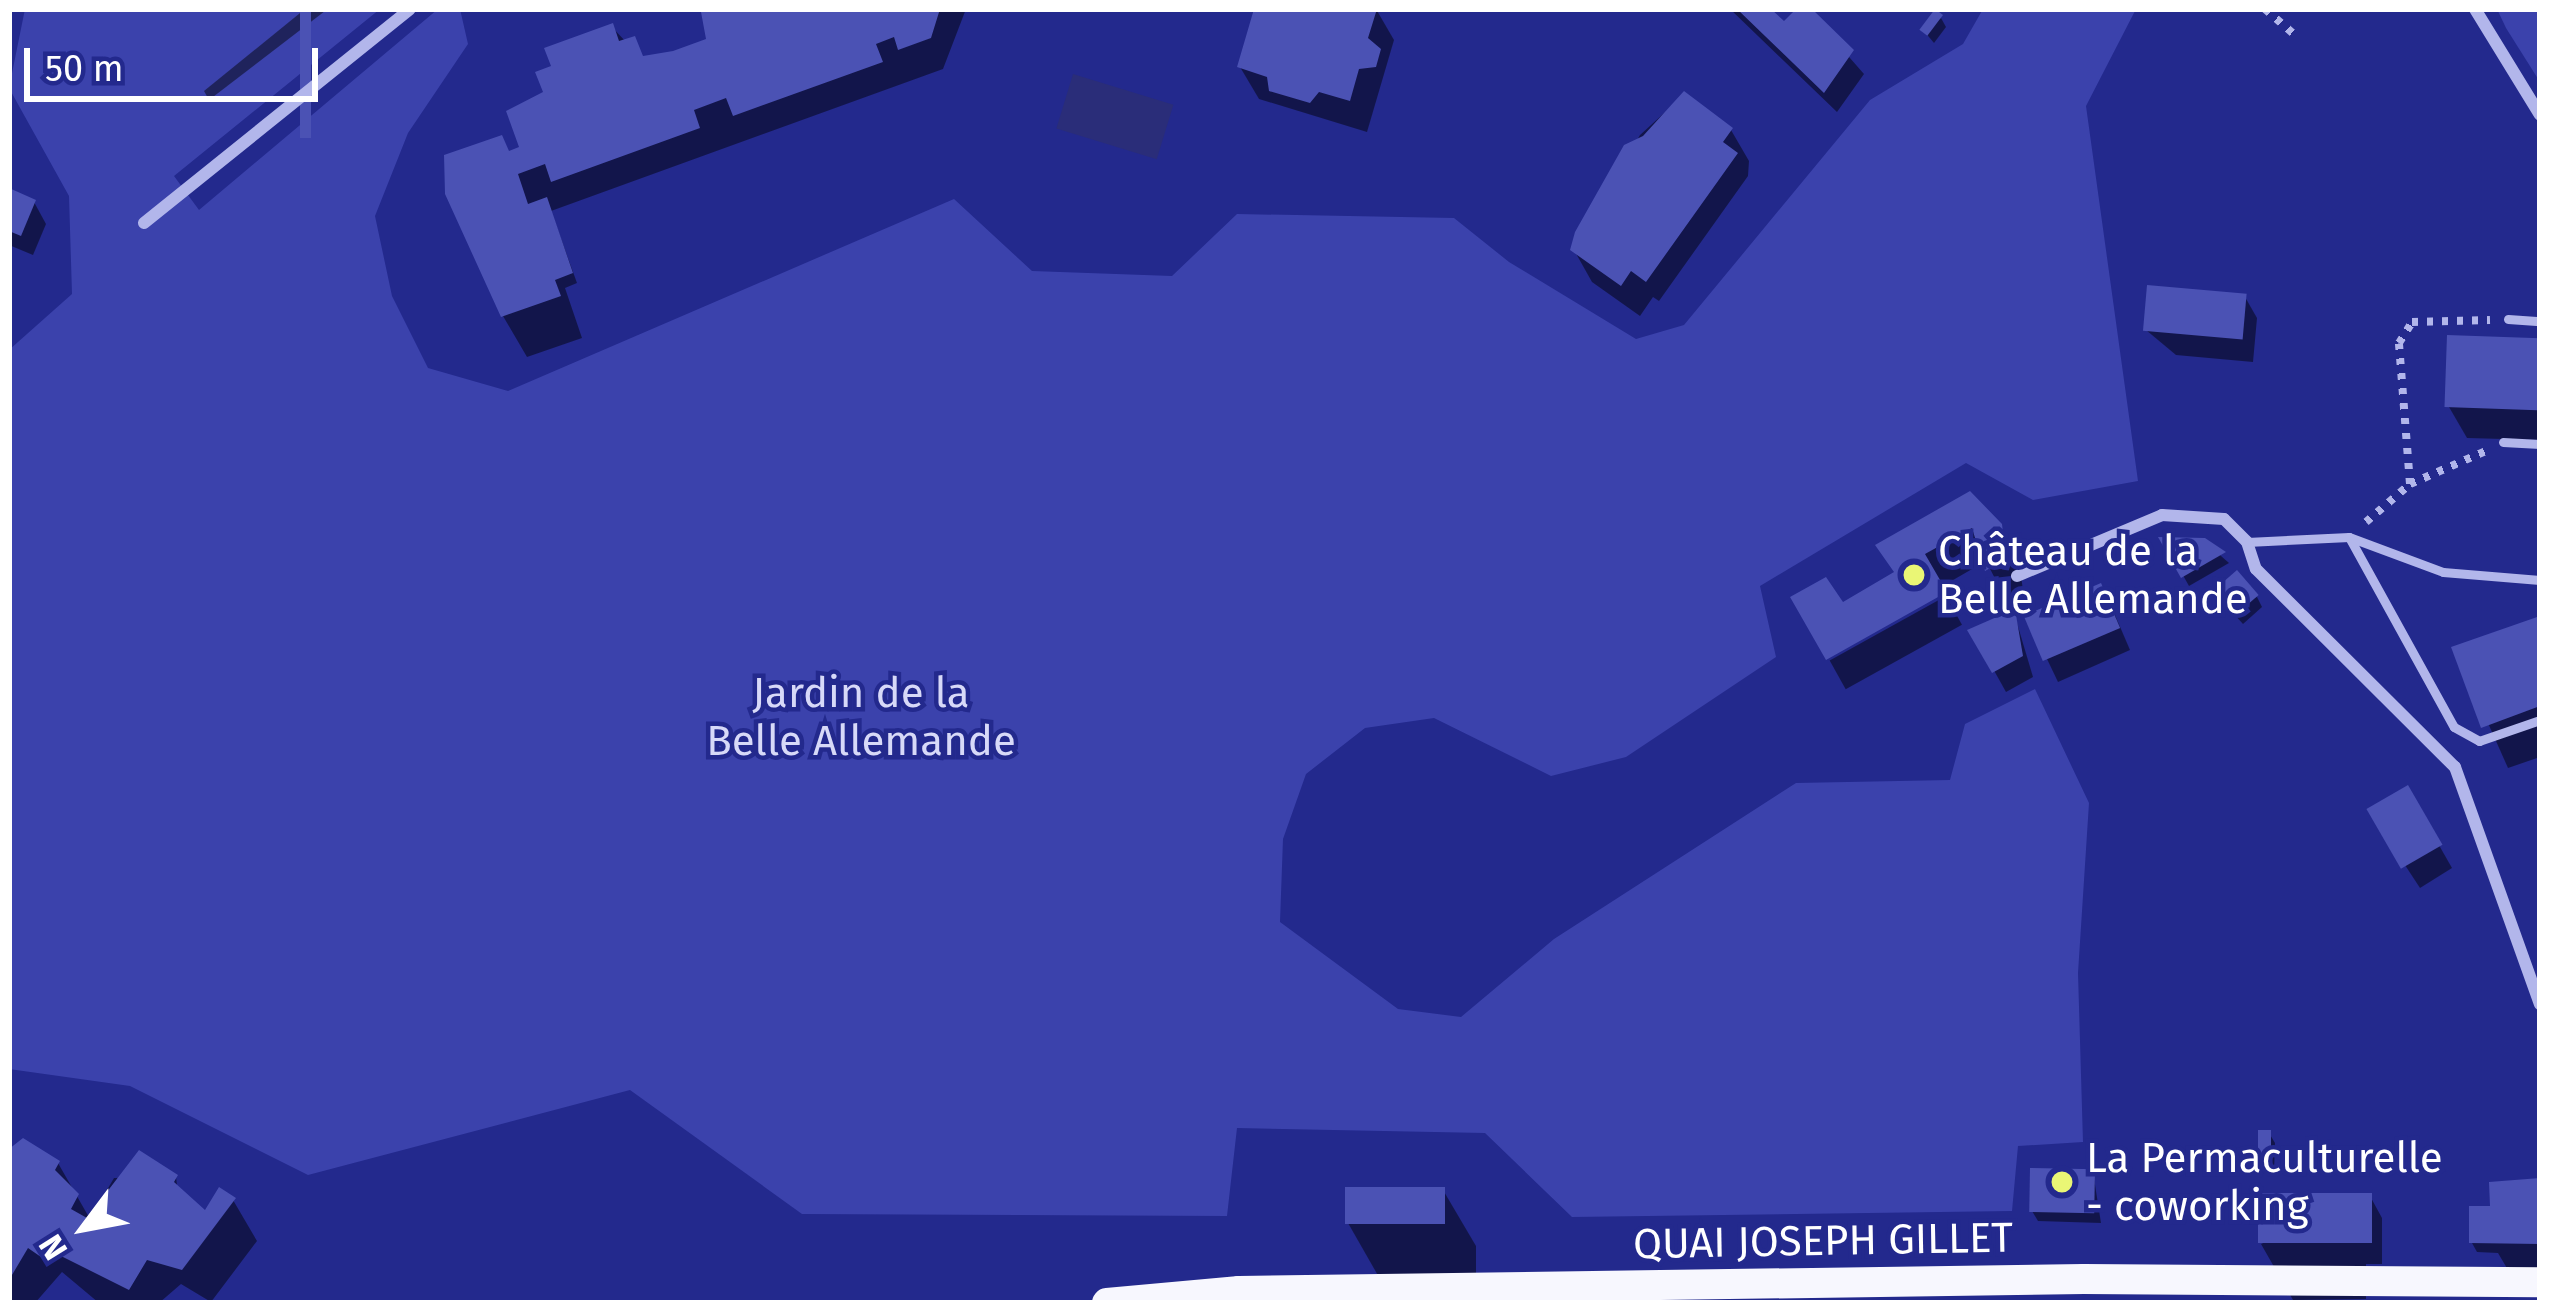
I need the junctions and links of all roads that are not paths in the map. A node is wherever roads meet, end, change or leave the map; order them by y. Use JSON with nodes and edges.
{"nodes":[{"id":1,"x":410,"y":9,"type":"edge"},
{"id":2,"x":2474,"y":9,"type":"edge"},
{"id":3,"x":2540,"y":116,"type":"edge"},
{"id":4,"x":144,"y":223,"type":"dead end"},
{"id":5,"x":2508,"y":319,"type":"road end"},
{"id":6,"x":2540,"y":321,"type":"edge"},
{"id":7,"x":2504,"y":442,"type":"road end"},
{"id":8,"x":2540,"y":444,"type":"edge"},
{"id":9,"x":2348,"y":537,"type":"junction"},
{"id":10,"x":2248,"y":542,"type":"junction"},
{"id":11,"x":2018,"y":576,"type":"dead end"},
{"id":12,"x":2540,"y":580,"type":"edge"},
{"id":13,"x":2540,"y":720,"type":"edge"},
{"id":14,"x":2540,"y":1004,"type":"edge"},
{"id":15,"x":2540,"y":1282,"type":"edge"},
{"id":16,"x":1107,"y":1303,"type":"edge"}],
"edges":[{"from":1,"to":4,"type":"street"},
{"from":2,"to":3,"type":"street"},
{"from":5,"to":6,"type":"lane"},
{"from":7,"to":8,"type":"lane"},
{"from":9,"to":10,"type":"lane"},
{"from":9,"to":12,"type":"lane"},
{"from":9,"to":13,"type":"lane"},
{"from":10,"to":11,"type":"street"},
{"from":10,"to":14,"type":"street"},
{"from":15,"to":16,"type":"main road","name":"QUAI JOSEPH GILLET"}]}
